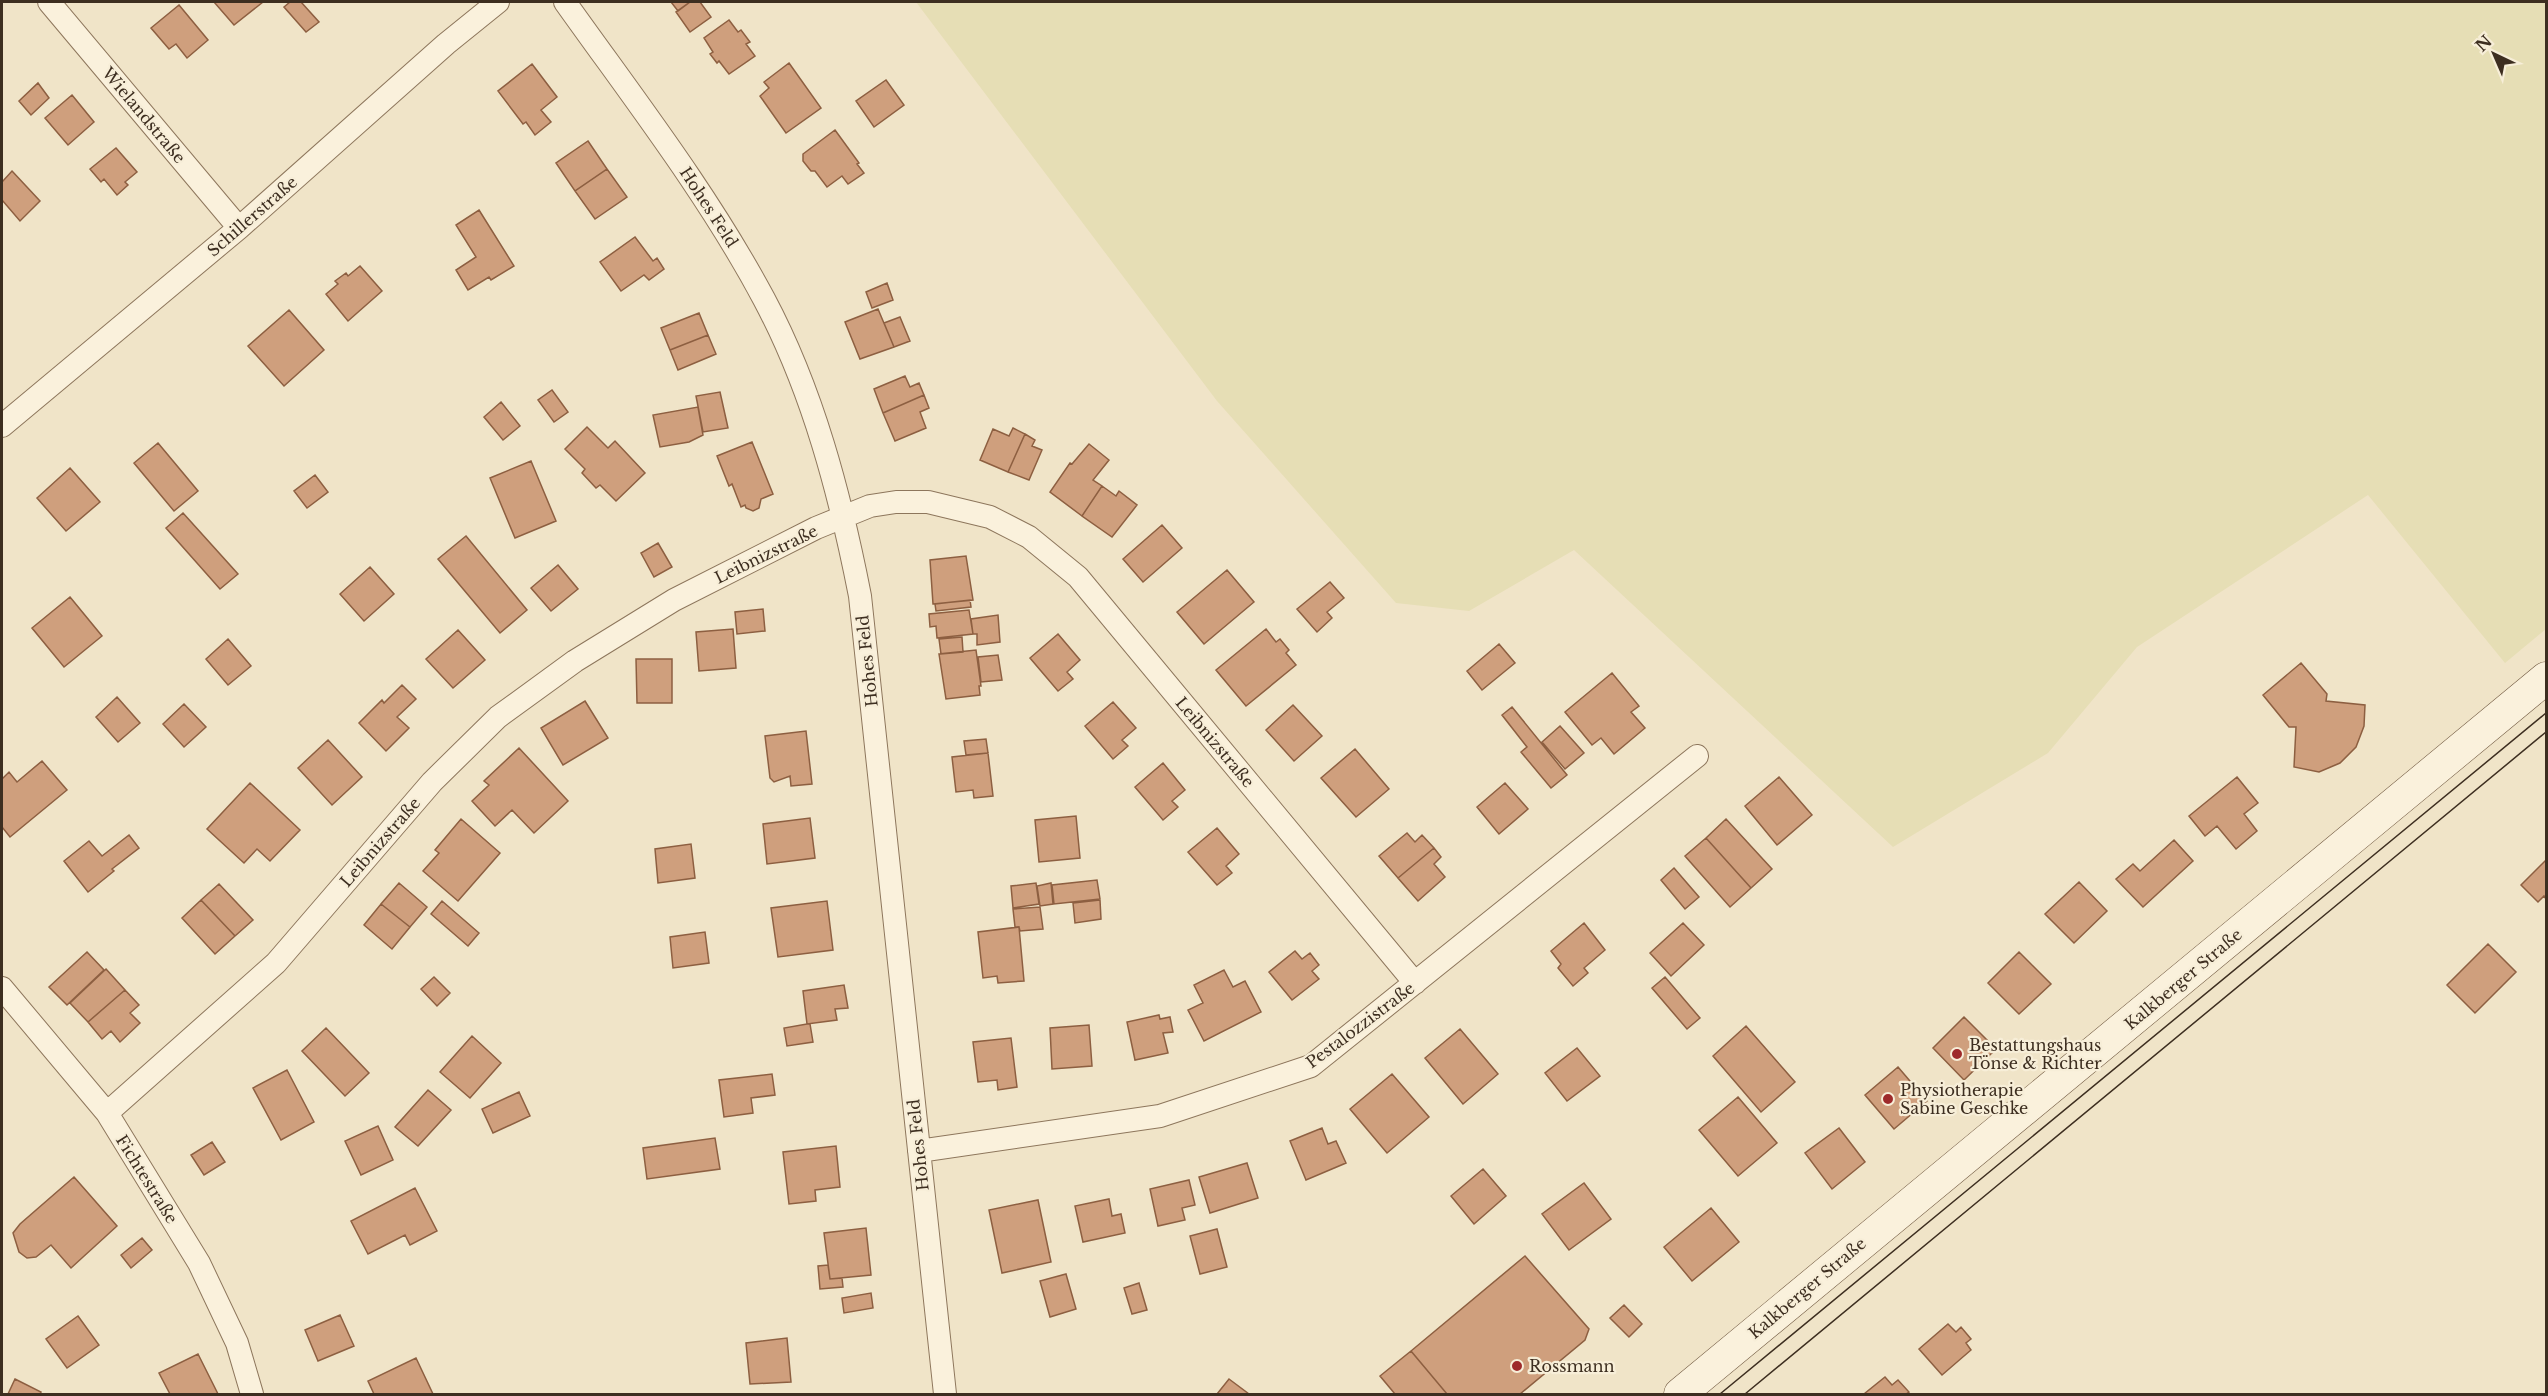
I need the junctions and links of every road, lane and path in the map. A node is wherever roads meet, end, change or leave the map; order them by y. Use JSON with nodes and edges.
{"nodes":[{"id":1,"x":48,"y":2,"type":"edge"},
{"id":2,"x":498,"y":2,"type":"edge"},
{"id":3,"x":565,"y":2,"type":"edge"},
{"id":4,"x":239,"y":228,"type":"junction"},
{"id":5,"x":2,"y":426,"type":"edge"},
{"id":6,"x":844,"y":516,"type":"junction"},
{"id":7,"x":2547,"y":678,"type":"edge"},
{"id":8,"x":1697,"y":756,"type":"dead end"},
{"id":9,"x":1415,"y":983,"type":"junction"},
{"id":10,"x":2,"y":988,"type":"edge"},
{"id":11,"x":106,"y":1113,"type":"junction"},
{"id":12,"x":919,"y":1151,"type":"junction"},
{"id":13,"x":252,"y":1395,"type":"edge"},
{"id":14,"x":945,"y":1395,"type":"edge"},
{"id":15,"x":1680,"y":1395,"type":"edge"}],
"edges":[{"from":1,"to":4,"type":"street","name":"Wielandstraße"},
{"from":2,"to":4,"type":"street","name":"Schillerstraße"},
{"from":3,"to":6,"type":"street","name":"Hohes Feld"},
{"from":4,"to":5,"type":"street","name":"Schillerstraße"},
{"from":6,"to":9,"type":"street","name":"Leibnizstraße"},
{"from":6,"to":11,"type":"street","name":"Leibnizstraße"},
{"from":6,"to":12,"type":"street","name":"Hohes Feld"},
{"from":7,"to":15,"type":"main road","name":"Kalkberger Straße"},
{"from":8,"to":9,"type":"street","name":"Pestalozzistraße"},
{"from":9,"to":12,"type":"street","name":"Pestalozzistraße"},
{"from":10,"to":11,"type":"street","name":"Fichtestraße"},
{"from":11,"to":13,"type":"street","name":"Fichtestraße"},
{"from":12,"to":14,"type":"street","name":"Hohes Feld"}]}
